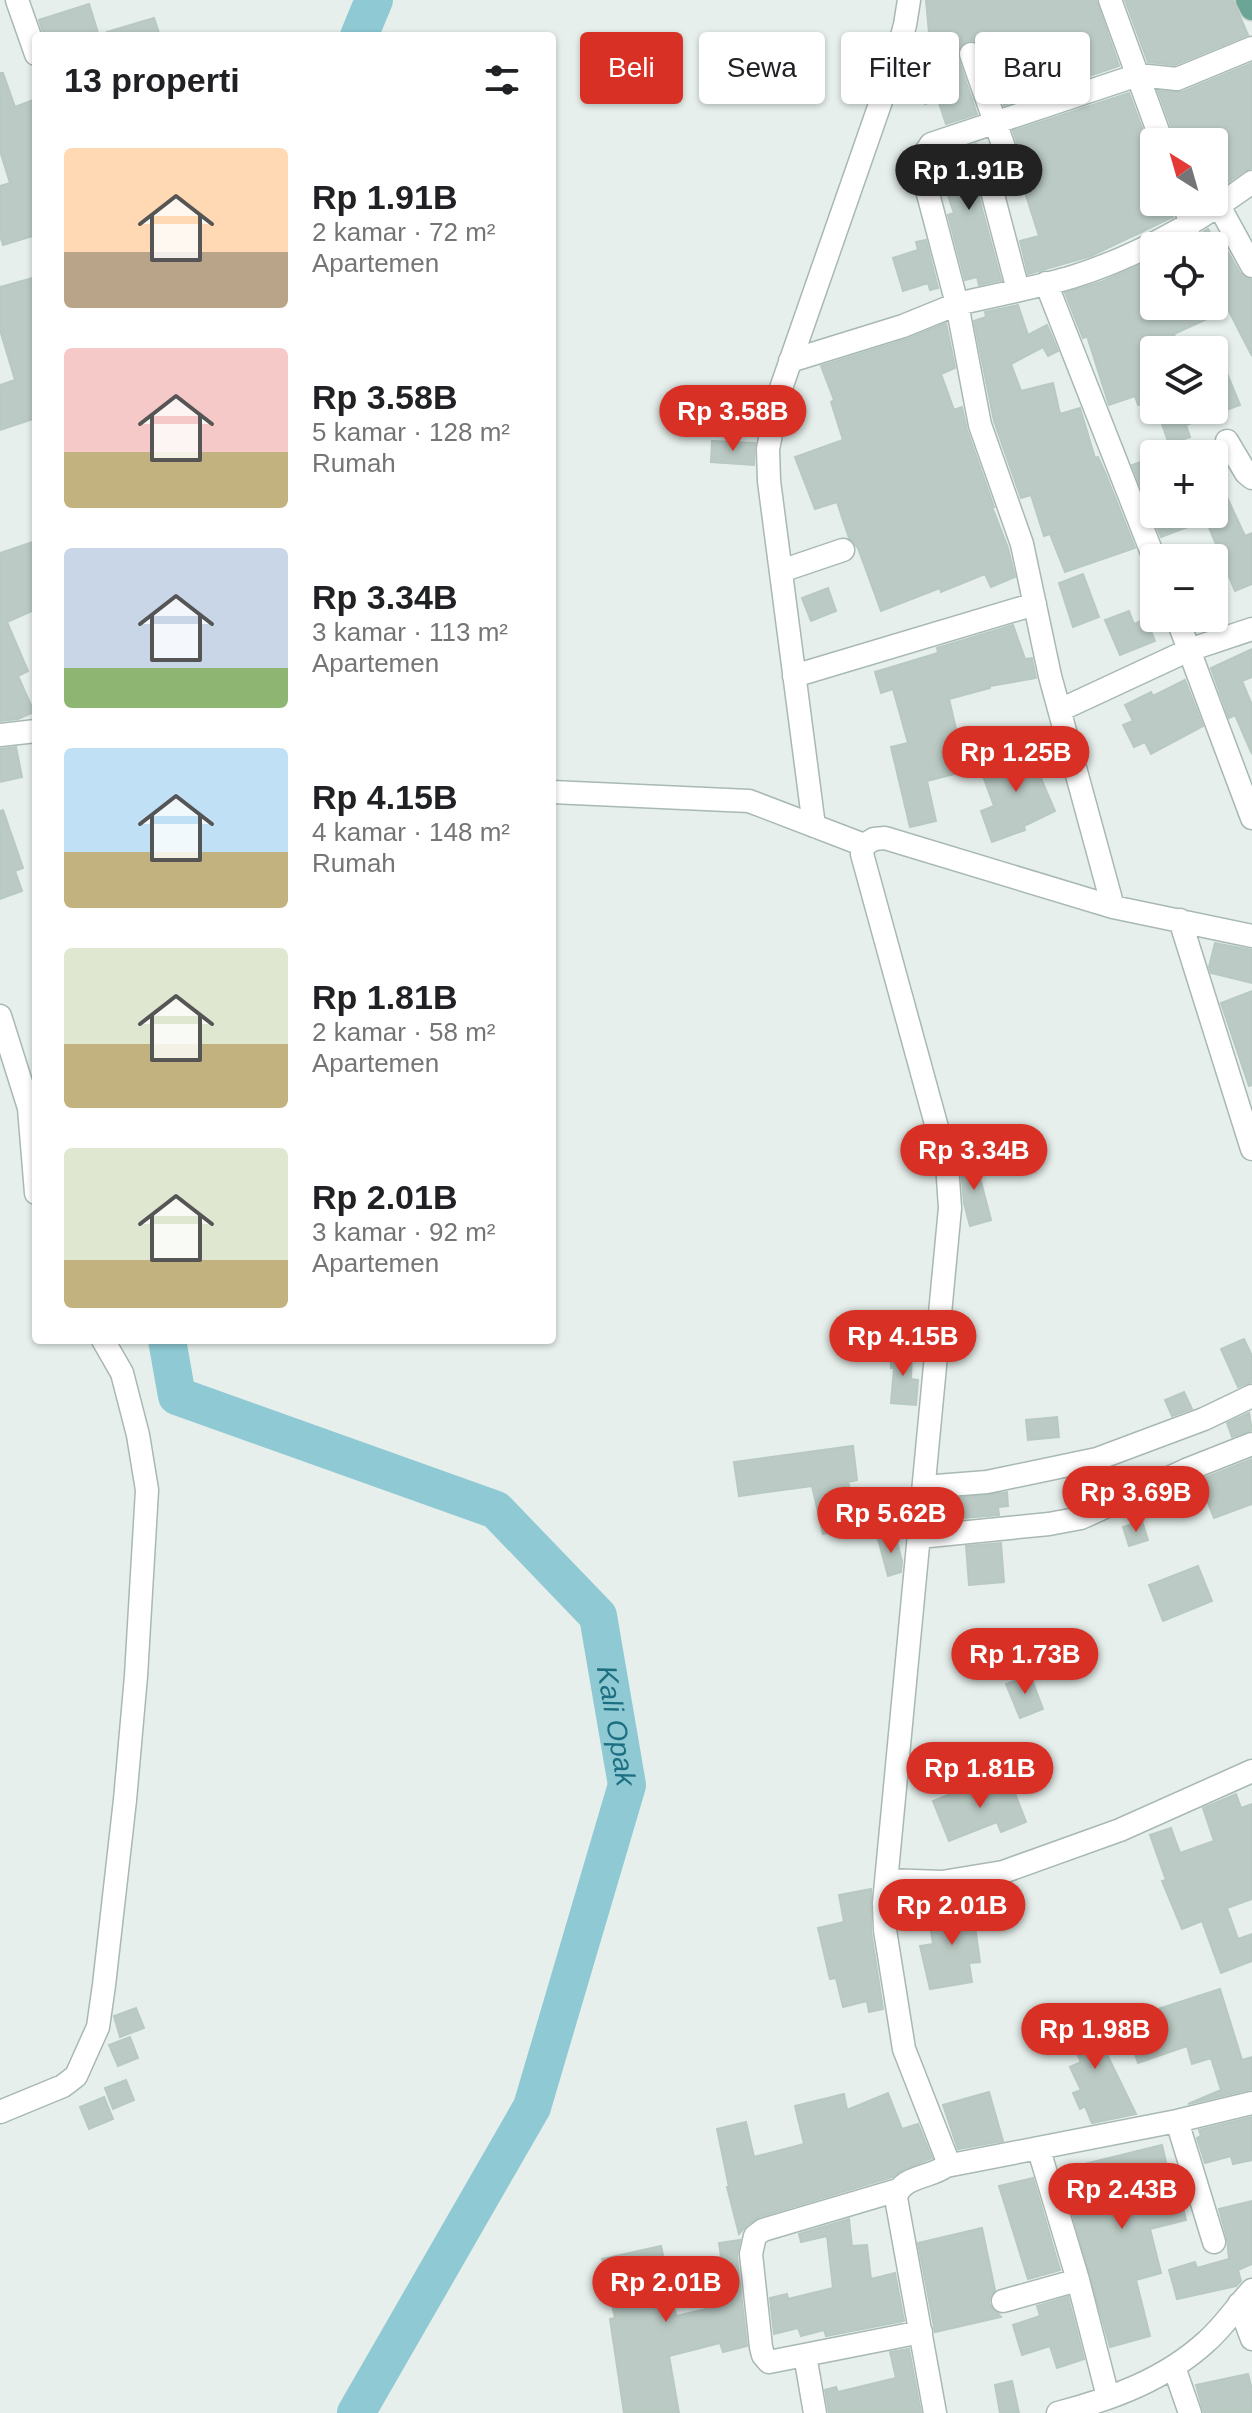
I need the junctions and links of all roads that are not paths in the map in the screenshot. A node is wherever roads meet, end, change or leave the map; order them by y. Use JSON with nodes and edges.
{"nodes":[{"id":1,"x":17,"y":0,"type":"edge"},
{"id":2,"x":909,"y":0,"type":"edge"},
{"id":3,"x":1110,"y":0,"type":"edge"},
{"id":4,"x":1248,"y":0,"type":"edge"},
{"id":5,"x":1252,"y":8,"type":"edge"},
{"id":6,"x":32,"y":43,"type":"edge"},
{"id":7,"x":1252,"y":48,"type":"edge"},
{"id":8,"x":971,"y":54,"type":"dead end"},
{"id":9,"x":1138,"y":75,"type":"junction"},
{"id":10,"x":996,"y":123,"type":"junction"},
{"id":11,"x":1157,"y":128,"type":"edge"},
{"id":12,"x":1252,"y":182,"type":"edge"},
{"id":13,"x":1228,"y":199,"type":"edge"},
{"id":14,"x":1188,"y":216,"type":"edge"},
{"id":15,"x":1203,"y":216,"type":"edge"},
{"id":16,"x":1224,"y":216,"type":"edge"},
{"id":17,"x":1191,"y":224,"type":"junction"},
{"id":18,"x":1252,"y":266,"type":"edge"},
{"id":19,"x":1046,"y":283,"type":"junction"},
{"id":20,"x":1018,"y":290,"type":"junction"},
{"id":21,"x":957,"y":304,"type":"junction"},
{"id":22,"x":790,"y":361,"type":"junction"},
{"id":23,"x":1228,"y":443,"type":"edge"},
{"id":24,"x":1252,"y":478,"type":"edge"},
{"id":25,"x":1149,"y":544,"type":"edge"},
{"id":26,"x":843,"y":550,"type":"dead end"},
{"id":27,"x":781,"y":571,"type":"junction"},
{"id":28,"x":1035,"y":604,"type":"junction"},
{"id":29,"x":1252,"y":629,"type":"edge"},
{"id":30,"x":1182,"y":632,"type":"edge"},
{"id":31,"x":1189,"y":650,"type":"junction"},
{"id":32,"x":794,"y":676,"type":"junction"},
{"id":33,"x":1060,"y":710,"type":"junction"},
{"id":34,"x":32,"y":731,"type":"edge"},
{"id":35,"x":0,"y":735,"type":"edge"},
{"id":36,"x":556,"y":792,"type":"edge"},
{"id":37,"x":1252,"y":818,"type":"edge"},
{"id":38,"x":814,"y":826,"type":"junction"},
{"id":39,"x":864,"y":845,"type":"junction"},
{"id":40,"x":1113,"y":907,"type":"junction"},
{"id":41,"x":1180,"y":920,"type":"junction"},
{"id":42,"x":1252,"y":936,"type":"edge"},
{"id":43,"x":0,"y":1016,"type":"edge"},
{"id":44,"x":32,"y":1144,"type":"edge"},
{"id":45,"x":1252,"y":1149,"type":"edge"},
{"id":46,"x":105,"y":1344,"type":"edge"},
{"id":47,"x":1252,"y":1396,"type":"edge"},
{"id":48,"x":1252,"y":1444,"type":"edge"},
{"id":49,"x":924,"y":1487,"type":"junction"},
{"id":50,"x":919,"y":1537,"type":"junction"},
{"id":51,"x":1252,"y":1771,"type":"edge"},
{"id":52,"x":887,"y":1880,"type":"junction"},
{"id":53,"x":1252,"y":2103,"type":"edge"},
{"id":54,"x":0,"y":2112,"type":"edge"},
{"id":55,"x":1177,"y":2121,"type":"junction"},
{"id":56,"x":1039,"y":2150,"type":"junction"},
{"id":57,"x":946,"y":2166,"type":"junction"},
{"id":58,"x":898,"y":2190,"type":"junction"},
{"id":59,"x":1214,"y":2242,"type":"dead end"},
{"id":60,"x":1078,"y":2280,"type":"junction"},
{"id":61,"x":1245,"y":2297,"type":"edge"},
{"id":62,"x":1003,"y":2301,"type":"dead end"},
{"id":63,"x":921,"y":2332,"type":"junction"},
{"id":64,"x":1252,"y":2339,"type":"edge"},
{"id":65,"x":805,"y":2355,"type":"junction"},
{"id":66,"x":1174,"y":2367,"type":"junction"},
{"id":67,"x":1108,"y":2397,"type":"junction"},
{"id":68,"x":1073,"y":2411,"type":"edge"},
{"id":69,"x":815,"y":2413,"type":"edge"},
{"id":70,"x":935,"y":2413,"type":"edge"},
{"id":71,"x":1190,"y":2413,"type":"edge"}],
"edges":[{"from":1,"to":6,"type":"street"},
{"from":2,"to":22,"type":"street"},
{"from":3,"to":9,"type":"street"},
{"from":4,"to":5,"type":"main road"},
{"from":7,"to":9,"type":"street"},
{"from":8,"to":10,"type":"street"},
{"from":9,"to":10,"type":"street"},
{"from":9,"to":11,"type":"street"},
{"from":10,"to":20,"type":"street"},
{"from":10,"to":21,"type":"street"},
{"from":12,"to":13,"type":"street"},
{"from":14,"to":17,"type":"street"},
{"from":15,"to":17,"type":"street"},
{"from":16,"to":18,"type":"street"},
{"from":17,"to":19,"type":"street"},
{"from":19,"to":20,"type":"street"},
{"from":19,"to":25,"type":"street"},
{"from":20,"to":21,"type":"street"},
{"from":21,"to":22,"type":"street"},
{"from":21,"to":28,"type":"street"},
{"from":22,"to":27,"type":"street"},
{"from":23,"to":24,"type":"street"},
{"from":26,"to":27,"type":"street"},
{"from":27,"to":32,"type":"street"},
{"from":28,"to":32,"type":"street"},
{"from":28,"to":33,"type":"street"},
{"from":29,"to":31,"type":"street"},
{"from":30,"to":31,"type":"street"},
{"from":31,"to":33,"type":"street"},
{"from":31,"to":37,"type":"street"},
{"from":32,"to":38,"type":"street"},
{"from":33,"to":40,"type":"street"},
{"from":34,"to":35,"type":"street"},
{"from":36,"to":38,"type":"street"},
{"from":38,"to":39,"type":"street"},
{"from":39,"to":40,"type":"street"},
{"from":39,"to":49,"type":"street"},
{"from":40,"to":41,"type":"street"},
{"from":41,"to":42,"type":"street"},
{"from":41,"to":45,"type":"street"},
{"from":43,"to":44,"type":"street"},
{"from":46,"to":54,"type":"street"},
{"from":47,"to":49,"type":"street"},
{"from":48,"to":50,"type":"street"},
{"from":49,"to":50,"type":"street"},
{"from":50,"to":52,"type":"street"},
{"from":51,"to":52,"type":"street"},
{"from":52,"to":57,"type":"street"},
{"from":53,"to":55,"type":"street"},
{"from":55,"to":56,"type":"street"},
{"from":55,"to":59,"type":"street"},
{"from":56,"to":57,"type":"street"},
{"from":56,"to":60,"type":"street"},
{"from":57,"to":58,"type":"street"},
{"from":58,"to":63,"type":"street"},
{"from":58,"to":65,"type":"street"},
{"from":60,"to":62,"type":"street"},
{"from":60,"to":67,"type":"street"},
{"from":61,"to":64,"type":"street"},
{"from":61,"to":66,"type":"street"},
{"from":63,"to":65,"type":"street"},
{"from":63,"to":70,"type":"street"},
{"from":65,"to":69,"type":"street"},
{"from":66,"to":67,"type":"street"},
{"from":66,"to":71,"type":"street"},
{"from":67,"to":68,"type":"street"}]}
